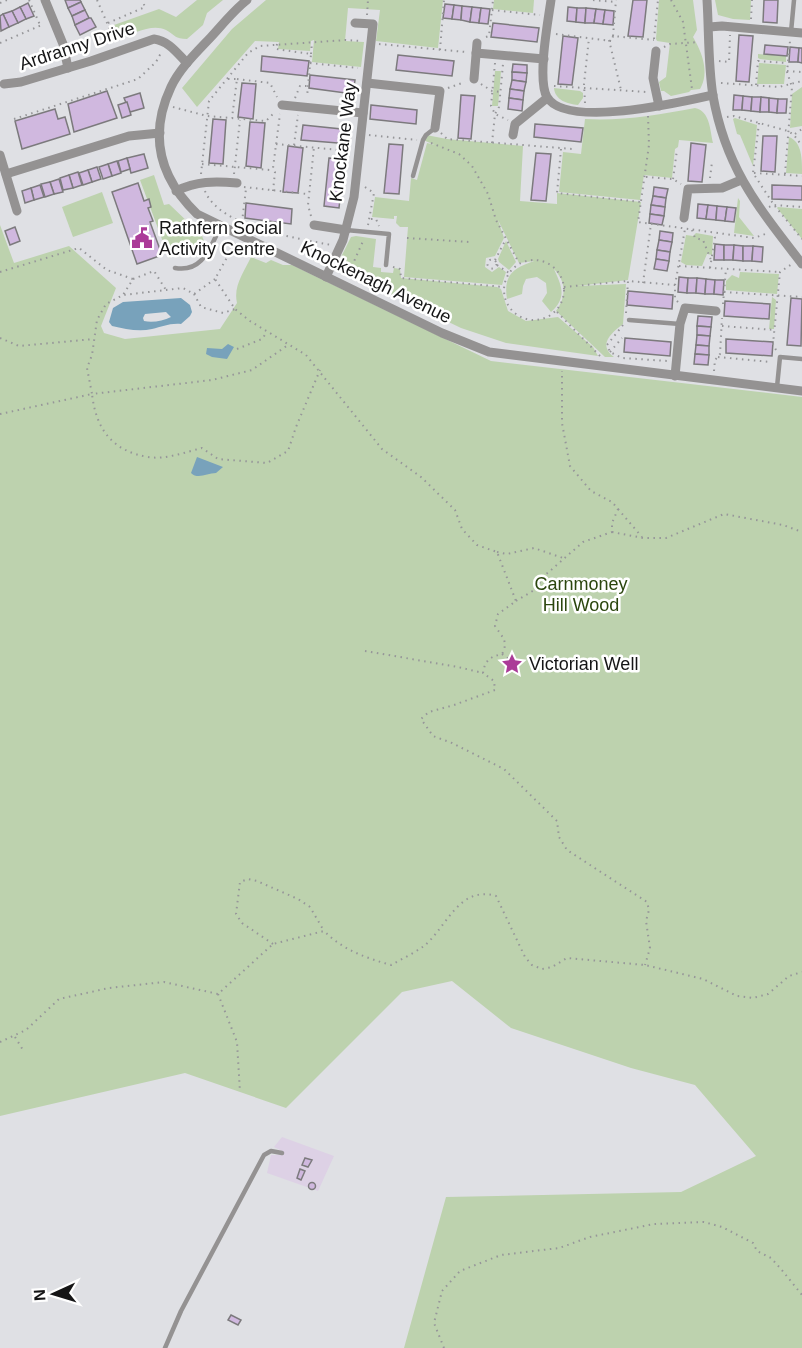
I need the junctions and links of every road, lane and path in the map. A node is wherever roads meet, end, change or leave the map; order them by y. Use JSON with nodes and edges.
{"nodes":[{"id":1,"x":7,"y":0,"type":"edge"},
{"id":2,"x":28,"y":0,"type":"edge"},
{"id":3,"x":45,"y":0,"type":"edge"},
{"id":4,"x":97,"y":0,"type":"edge"},
{"id":5,"x":143,"y":0,"type":"edge"},
{"id":6,"x":247,"y":0,"type":"edge"},
{"id":7,"x":368,"y":0,"type":"edge"},
{"id":8,"x":444,"y":0,"type":"edge"},
{"id":9,"x":493,"y":0,"type":"edge"},
{"id":10,"x":551,"y":0,"type":"edge"},
{"id":11,"x":593,"y":0,"type":"edge"},
{"id":12,"x":658,"y":0,"type":"edge"},
{"id":13,"x":671,"y":0,"type":"edge"},
{"id":14,"x":707,"y":0,"type":"edge"},
{"id":15,"x":753,"y":0,"type":"edge"},
{"id":16,"x":794,"y":0,"type":"edge"},
{"id":17,"x":616,"y":1,"type":"edge"},
{"id":18,"x":0,"y":3,"type":"edge"},
{"id":19,"x":492,"y":10,"type":"junction"},
{"id":20,"x":549,"y":16,"type":"junction"},
{"id":21,"x":54,"y":19,"type":"junction"},
{"id":22,"x":107,"y":23,"type":"junction"},
{"id":23,"x":355,"y":23,"type":"dead end"},
{"id":24,"x":366,"y":23,"type":"junction"},
{"id":25,"x":40,"y":26,"type":"junction"},
{"id":26,"x":709,"y":27,"type":"junction"},
{"id":27,"x":750,"y":28,"type":"junction"},
{"id":28,"x":791,"y":32,"type":"junction"},
{"id":29,"x":547,"y":33,"type":"junction"},
{"id":30,"x":802,"y":33,"type":"edge"},
{"id":31,"x":730,"y":35,"type":"dead end"},
{"id":32,"x":489,"y":36,"type":"dead end"},
{"id":33,"x":613,"y":36,"type":"junction"},
{"id":34,"x":589,"y":38,"type":"junction"},
{"id":35,"x":609,"y":40,"type":"junction"},
{"id":36,"x":312,"y":42,"type":"junction"},
{"id":37,"x":371,"y":42,"type":"junction"},
{"id":38,"x":0,"y":43,"type":"edge"},
{"id":39,"x":166,"y":43,"type":"junction"},
{"id":40,"x":277,"y":44,"type":"junction"},
{"id":41,"x":687,"y":44,"type":"junction"},
{"id":42,"x":477,"y":48,"type":"junction"},
{"id":43,"x":440,"y":50,"type":"junction"},
{"id":44,"x":656,"y":51,"type":"joint"},
{"id":45,"x":120,"y":52,"type":"junction"},
{"id":46,"x":311,"y":54,"type":"junction"},
{"id":47,"x":500,"y":55,"type":"junction"},
{"id":48,"x":544,"y":59,"type":"junction"},
{"id":49,"x":710,"y":61,"type":"junction"},
{"id":50,"x":187,"y":63,"type":"junction"},
{"id":51,"x":310,"y":63,"type":"junction"},
{"id":52,"x":787,"y":63,"type":"junction"},
{"id":53,"x":68,"y":68,"type":"junction"},
{"id":54,"x":353,"y":68,"type":"dead end"},
{"id":55,"x":787,"y":71,"type":"junction"},
{"id":56,"x":802,"y":72,"type":"edge"},
{"id":57,"x":228,"y":79,"type":"junction"},
{"id":58,"x":474,"y":79,"type":"dead end"},
{"id":59,"x":237,"y":80,"type":"junction"},
{"id":60,"x":802,"y":81,"type":"edge"},
{"id":61,"x":543,"y":82,"type":"junction"},
{"id":62,"x":367,"y":83,"type":"junction"},
{"id":63,"x":4,"y":84,"type":"dead end"},
{"id":64,"x":712,"y":84,"type":"junction"},
{"id":65,"x":756,"y":85,"type":"junction"},
{"id":66,"x":791,"y":85,"type":"junction"},
{"id":67,"x":300,"y":86,"type":"dead end"},
{"id":68,"x":584,"y":90,"type":"junction"},
{"id":69,"x":621,"y":90,"type":"junction"},
{"id":70,"x":492,"y":91,"type":"junction"},
{"id":71,"x":500,"y":92,"type":"junction"},
{"id":72,"x":656,"y":93,"type":"junction"},
{"id":73,"x":713,"y":95,"type":"junction"},
{"id":74,"x":548,"y":98,"type":"junction"},
{"id":75,"x":694,"y":99,"type":"junction"},
{"id":76,"x":282,"y":105,"type":"junction"},
{"id":77,"x":659,"y":106,"type":"junction"},
{"id":78,"x":299,"y":107,"type":"junction"},
{"id":79,"x":182,"y":109,"type":"dead end"},
{"id":80,"x":584,"y":112,"type":"junction"},
{"id":81,"x":363,"y":113,"type":"junction"},
{"id":82,"x":495,"y":114,"type":"junction"},
{"id":83,"x":207,"y":116,"type":"junction"},
{"id":84,"x":232,"y":118,"type":"junction"},
{"id":85,"x":718,"y":118,"type":"junction"},
{"id":86,"x":14,"y":119,"type":"dead end"},
{"id":87,"x":240,"y":119,"type":"junction"},
{"id":88,"x":759,"y":123,"type":"junction"},
{"id":89,"x":515,"y":124,"type":"junction"},
{"id":90,"x":435,"y":128,"type":"junction"},
{"id":91,"x":802,"y":129,"type":"edge"},
{"id":92,"x":788,"y":131,"type":"junction"},
{"id":93,"x":159,"y":133,"type":"junction"},
{"id":94,"x":361,"y":135,"type":"junction"},
{"id":95,"x":513,"y":135,"type":"dead end"},
{"id":96,"x":794,"y":135,"type":"junction"},
{"id":97,"x":423,"y":140,"type":"junction"},
{"id":98,"x":492,"y":143,"type":"junction"},
{"id":99,"x":276,"y":144,"type":"junction"},
{"id":100,"x":294,"y":145,"type":"junction"},
{"id":101,"x":802,"y":146,"type":"edge"},
{"id":102,"x":314,"y":147,"type":"junction"},
{"id":103,"x":561,"y":148,"type":"junction"},
{"id":104,"x":573,"y":149,"type":"dead end"},
{"id":105,"x":677,"y":150,"type":"dead end"},
{"id":106,"x":359,"y":152,"type":"junction"},
{"id":107,"x":0,"y":155,"type":"edge"},
{"id":108,"x":712,"y":162,"type":"dead end"},
{"id":109,"x":202,"y":164,"type":"junction"},
{"id":110,"x":235,"y":166,"type":"junction"},
{"id":111,"x":273,"y":168,"type":"junction"},
{"id":112,"x":753,"y":173,"type":"junction"},
{"id":113,"x":6,"y":174,"type":"junction"},
{"id":114,"x":785,"y":174,"type":"junction"},
{"id":115,"x":412,"y":176,"type":"dead end"},
{"id":116,"x":740,"y":176,"type":"junction"},
{"id":117,"x":802,"y":176,"type":"edge"},
{"id":118,"x":646,"y":177,"type":"dead end"},
{"id":119,"x":673,"y":179,"type":"junction"},
{"id":120,"x":201,"y":182,"type":"junction"},
{"id":121,"x":237,"y":183,"type":"joint"},
{"id":122,"x":246,"y":188,"type":"junction"},
{"id":123,"x":688,"y":189,"type":"junction"},
{"id":124,"x":709,"y":190,"type":"junction"},
{"id":125,"x":273,"y":191,"type":"junction"},
{"id":126,"x":176,"y":192,"type":"junction"},
{"id":127,"x":309,"y":195,"type":"junction"},
{"id":128,"x":641,"y":202,"type":"dead end"},
{"id":129,"x":774,"y":205,"type":"junction"},
{"id":130,"x":802,"y":207,"type":"edge"},
{"id":131,"x":17,"y":211,"type":"dead end"},
{"id":132,"x":761,"y":211,"type":"junction"},
{"id":133,"x":684,"y":218,"type":"joint"},
{"id":134,"x":242,"y":222,"type":"junction"},
{"id":135,"x":651,"y":224,"type":"dead end"},
{"id":136,"x":314,"y":225,"type":"junction"},
{"id":137,"x":221,"y":226,"type":"junction"},
{"id":138,"x":346,"y":230,"type":"junction"},
{"id":139,"x":692,"y":230,"type":"dead end"},
{"id":140,"x":713,"y":233,"type":"dead end"},
{"id":141,"x":239,"y":235,"type":"junction"},
{"id":142,"x":407,"y":238,"type":"dead end"},
{"id":143,"x":506,"y":238,"type":"junction"},
{"id":144,"x":802,"y":239,"type":"edge"},
{"id":145,"x":304,"y":240,"type":"junction"},
{"id":146,"x":470,"y":242,"type":"dead end"},
{"id":147,"x":340,"y":247,"type":"junction"},
{"id":148,"x":495,"y":260,"type":"junction"},
{"id":149,"x":711,"y":260,"type":"junction"},
{"id":150,"x":800,"y":262,"type":"edge"},
{"id":151,"x":519,"y":263,"type":"junction"},
{"id":152,"x":386,"y":265,"type":"joint"},
{"id":153,"x":497,"y":265,"type":"junction"},
{"id":154,"x":679,"y":266,"type":"junction"},
{"id":155,"x":175,"y":268,"type":"dead end"},
{"id":156,"x":710,"y":268,"type":"junction"},
{"id":157,"x":726,"y":269,"type":"junction"},
{"id":158,"x":0,"y":272,"type":"edge"},
{"id":159,"x":780,"y":272,"type":"junction"},
{"id":160,"x":509,"y":273,"type":"junction"},
{"id":161,"x":326,"y":277,"type":"junction"},
{"id":162,"x":133,"y":279,"type":"junction"},
{"id":163,"x":215,"y":279,"type":"junction"},
{"id":164,"x":628,"y":281,"type":"dead end"},
{"id":165,"x":643,"y":283,"type":"dead end"},
{"id":166,"x":504,"y":287,"type":"junction"},
{"id":167,"x":564,"y":287,"type":"junction"},
{"id":168,"x":166,"y":290,"type":"junction"},
{"id":169,"x":724,"y":292,"type":"junction"},
{"id":170,"x":194,"y":294,"type":"junction"},
{"id":171,"x":123,"y":295,"type":"junction"},
{"id":172,"x":778,"y":296,"type":"junction"},
{"id":173,"x":802,"y":297,"type":"edge"},
{"id":174,"x":685,"y":308,"type":"junction"},
{"id":175,"x":235,"y":309,"type":"junction"},
{"id":176,"x":716,"y":310,"type":"dead end"},
{"id":177,"x":556,"y":311,"type":"junction"},
{"id":178,"x":629,"y":320,"type":"dead end"},
{"id":179,"x":680,"y":324,"type":"junction"},
{"id":180,"x":722,"y":326,"type":"junction"},
{"id":181,"x":775,"y":330,"type":"junction"},
{"id":182,"x":267,"y":332,"type":"junction"},
{"id":183,"x":0,"y":338,"type":"edge"},
{"id":184,"x":622,"y":338,"type":"dead end"},
{"id":185,"x":94,"y":339,"type":"junction"},
{"id":186,"x":288,"y":345,"type":"junction"},
{"id":187,"x":237,"y":349,"type":"dead end"},
{"id":188,"x":610,"y":352,"type":"dead end"},
{"id":189,"x":718,"y":357,"type":"junction"},
{"id":190,"x":802,"y":359,"type":"edge"},
{"id":191,"x":780,"y":360,"type":"junction"},
{"id":192,"x":563,"y":362,"type":"junction"},
{"id":193,"x":606,"y":367,"type":"junction"},
{"id":194,"x":320,"y":370,"type":"junction"},
{"id":195,"x":675,"y":376,"type":"junction"},
{"id":196,"x":713,"y":380,"type":"junction"},
{"id":197,"x":777,"y":387,"type":"junction"},
{"id":198,"x":802,"y":391,"type":"edge"},
{"id":199,"x":92,"y":394,"type":"junction"},
{"id":200,"x":0,"y":414,"type":"edge"},
{"id":201,"x":618,"y":509,"type":"junction"},
{"id":202,"x":612,"y":532,"type":"junction"},
{"id":203,"x":802,"y":532,"type":"edge"},
{"id":204,"x":643,"y":538,"type":"junction"},
{"id":205,"x":497,"y":552,"type":"junction"},
{"id":206,"x":563,"y":558,"type":"junction"},
{"id":207,"x":516,"y":601,"type":"junction"},
{"id":208,"x":365,"y":651,"type":"dead end"},
{"id":209,"x":502,"y":654,"type":"junction"},
{"id":210,"x":513,"y":662,"type":"dead end"},
{"id":211,"x":483,"y":673,"type":"junction"},
{"id":212,"x":324,"y":931,"type":"junction"},
{"id":213,"x":273,"y":944,"type":"junction"},
{"id":214,"x":645,"y":965,"type":"junction"},
{"id":215,"x":802,"y":972,"type":"edge"},
{"id":216,"x":218,"y":994,"type":"junction"},
{"id":217,"x":14,"y":1036,"type":"junction"},
{"id":218,"x":0,"y":1042,"type":"edge"},
{"id":219,"x":23,"y":1050,"type":"dead end"},
{"id":220,"x":240,"y":1092,"type":"dead end"},
{"id":221,"x":282,"y":1153,"type":"dead end"},
{"id":222,"x":802,"y":1294,"type":"edge"},
{"id":223,"x":165,"y":1348,"type":"edge"},
{"id":224,"x":444,"y":1348,"type":"edge"}],
"edges":[{"from":1,"to":18,"type":"path"},
{"from":2,"to":25,"type":"path"},
{"from":3,"to":21,"type":"street"},
{"from":4,"to":22,"type":"path"},
{"from":5,"to":22,"type":"path"},
{"from":6,"to":50,"type":"street","name":"Knockenagh Avenue"},
{"from":7,"to":24,"type":"path"},
{"from":8,"to":43,"type":"path"},
{"from":9,"to":19,"type":"path"},
{"from":10,"to":20,"type":"street"},
{"from":11,"to":17,"type":"path"},
{"from":12,"to":33,"type":"path"},
{"from":13,"to":41,"type":"path"},
{"from":14,"to":26,"type":"street"},
{"from":15,"to":27,"type":"path"},
{"from":16,"to":28,"type":"lane"},
{"from":17,"to":33,"type":"path"},
{"from":19,"to":20,"type":"path"},
{"from":19,"to":32,"type":"path"},
{"from":20,"to":29,"type":"street"},
{"from":21,"to":25,"type":"path"},
{"from":21,"to":53,"type":"street"},
{"from":22,"to":45,"type":"path"},
{"from":23,"to":24,"type":"street"},
{"from":24,"to":37,"type":"street","name":"Knockane Way"},
{"from":25,"to":38,"type":"path"},
{"from":26,"to":27,"type":"street"},
{"from":26,"to":49,"type":"street"},
{"from":27,"to":28,"type":"street"},
{"from":28,"to":30,"type":"street"},
{"from":28,"to":52,"type":"path"},
{"from":29,"to":34,"type":"path"},
{"from":29,"to":48,"type":"street"},
{"from":31,"to":49,"type":"path"},
{"from":33,"to":35,"type":"path"},
{"from":34,"to":35,"type":"path"},
{"from":34,"to":68,"type":"path"},
{"from":35,"to":69,"type":"path"},
{"from":36,"to":37,"type":"path"},
{"from":36,"to":40,"type":"path"},
{"from":36,"to":46,"type":"path"},
{"from":37,"to":43,"type":"path"},
{"from":37,"to":62,"type":"street","name":"Knockane Way"},
{"from":39,"to":45,"type":"street","name":"Ardranny Drive"},
{"from":39,"to":50,"type":"street"},
{"from":39,"to":86,"type":"path"},
{"from":40,"to":46,"type":"path"},
{"from":40,"to":57,"type":"path"},
{"from":41,"to":44,"type":"path"},
{"from":41,"to":75,"type":"path"},
{"from":42,"to":43,"type":"path"},
{"from":42,"to":47,"type":"street"},
{"from":42,"to":58,"type":"street"},
{"from":44,"to":72,"type":"street"},
{"from":45,"to":53,"type":"street","name":"Ardranny Drive"},
{"from":46,"to":51,"type":"path"},
{"from":47,"to":48,"type":"street"},
{"from":47,"to":70,"type":"path"},
{"from":47,"to":71,"type":"path"},
{"from":48,"to":61,"type":"street"},
{"from":49,"to":64,"type":"street"},
{"from":50,"to":93,"type":"street","name":"Knockenagh Avenue"},
{"from":51,"to":54,"type":"path","name":"Knockane Way"},
{"from":51,"to":67,"type":"path"},
{"from":52,"to":55,"type":"path"},
{"from":52,"to":65,"type":"path"},
{"from":53,"to":63,"type":"street","name":"Ardranny Drive"},
{"from":55,"to":56,"type":"path"},
{"from":55,"to":66,"type":"path"},
{"from":57,"to":59,"type":"path"},
{"from":57,"to":83,"type":"path"},
{"from":59,"to":76,"type":"path"},
{"from":59,"to":84,"type":"path"},
{"from":60,"to":66,"type":"path"},
{"from":61,"to":68,"type":"path"},
{"from":61,"to":74,"type":"street"},
{"from":62,"to":81,"type":"street","name":"Knockane Way"},
{"from":62,"to":90,"type":"street"},
{"from":64,"to":65,"type":"path"},
{"from":64,"to":73,"type":"street"},
{"from":65,"to":66,"type":"path"},
{"from":66,"to":92,"type":"path"},
{"from":68,"to":69,"type":"path"},
{"from":68,"to":80,"type":"path"},
{"from":69,"to":72,"type":"path"},
{"from":70,"to":71,"type":"path"},
{"from":70,"to":82,"type":"path"},
{"from":71,"to":82,"type":"path"},
{"from":72,"to":77,"type":"street"},
{"from":73,"to":75,"type":"street"},
{"from":73,"to":85,"type":"street"},
{"from":74,"to":80,"type":"street"},
{"from":74,"to":89,"type":"street"},
{"from":75,"to":77,"type":"street"},
{"from":76,"to":78,"type":"street"},
{"from":76,"to":87,"type":"path"},
{"from":76,"to":99,"type":"path"},
{"from":77,"to":80,"type":"street"},
{"from":78,"to":81,"type":"street"},
{"from":78,"to":100,"type":"path"},
{"from":79,"to":83,"type":"path"},
{"from":81,"to":94,"type":"street","name":"Knockane Way"},
{"from":82,"to":89,"type":"path"},
{"from":82,"to":98,"type":"path"},
{"from":83,"to":84,"type":"path"},
{"from":83,"to":109,"type":"path"},
{"from":84,"to":87,"type":"path"},
{"from":85,"to":88,"type":"path"},
{"from":85,"to":116,"type":"street"},
{"from":87,"to":110,"type":"path"},
{"from":88,"to":92,"type":"path"},
{"from":88,"to":112,"type":"path"},
{"from":89,"to":95,"type":"street"},
{"from":90,"to":97,"type":"lane"},
{"from":90,"to":98,"type":"path"},
{"from":91,"to":96,"type":"path"},
{"from":92,"to":96,"type":"path"},
{"from":92,"to":114,"type":"path"},
{"from":93,"to":113,"type":"street"},
{"from":93,"to":126,"type":"street","name":"Knockenagh Avenue"},
{"from":94,"to":97,"type":"path"},
{"from":94,"to":106,"type":"street","name":"Knockane Way"},
{"from":96,"to":101,"type":"path"},
{"from":97,"to":115,"type":"lane"},
{"from":97,"to":143,"type":"path"},
{"from":98,"to":103,"type":"path"},
{"from":99,"to":100,"type":"path"},
{"from":99,"to":111,"type":"path"},
{"from":100,"to":102,"type":"path"},
{"from":102,"to":106,"type":"path"},
{"from":102,"to":127,"type":"path"},
{"from":103,"to":104,"type":"path"},
{"from":103,"to":128,"type":"path"},
{"from":105,"to":119,"type":"path"},
{"from":106,"to":138,"type":"street","name":"Knockane Way"},
{"from":107,"to":113,"type":"street"},
{"from":108,"to":124,"type":"path"},
{"from":109,"to":110,"type":"path"},
{"from":109,"to":120,"type":"path"},
{"from":110,"to":111,"type":"path"},
{"from":111,"to":125,"type":"path"},
{"from":112,"to":114,"type":"path"},
{"from":112,"to":116,"type":"path"},
{"from":112,"to":129,"type":"path"},
{"from":113,"to":131,"type":"street"},
{"from":114,"to":117,"type":"path"},
{"from":116,"to":124,"type":"street"},
{"from":116,"to":132,"type":"street"},
{"from":118,"to":119,"type":"path"},
{"from":119,"to":123,"type":"path"},
{"from":120,"to":121,"type":"street"},
{"from":120,"to":126,"type":"street"},
{"from":120,"to":134,"type":"path"},
{"from":121,"to":122,"type":"path"},
{"from":122,"to":125,"type":"path"},
{"from":122,"to":134,"type":"path"},
{"from":123,"to":124,"type":"street"},
{"from":123,"to":133,"type":"street"},
{"from":125,"to":127,"type":"path"},
{"from":126,"to":137,"type":"street","name":"Knockenagh Avenue"},
{"from":127,"to":136,"type":"path"},
{"from":129,"to":130,"type":"path"},
{"from":129,"to":132,"type":"path"},
{"from":129,"to":144,"type":"path"},
{"from":132,"to":150,"type":"street"},
{"from":133,"to":154,"type":"path"},
{"from":134,"to":145,"type":"path"},
{"from":135,"to":165,"type":"path"},
{"from":136,"to":138,"type":"street"},
{"from":136,"to":145,"type":"path"},
{"from":137,"to":141,"type":"street","name":"Knockenagh Avenue"},
{"from":137,"to":155,"type":"lane"},
{"from":138,"to":147,"type":"street","name":"Knockane Way"},
{"from":138,"to":152,"type":"lane"},
{"from":139,"to":149,"type":"path"},
{"from":140,"to":149,"type":"path"},
{"from":141,"to":161,"type":"street","name":"Knockenagh Avenue"},
{"from":141,"to":163,"type":"path"},
{"from":142,"to":146,"type":"path"},
{"from":143,"to":148,"type":"path"},
{"from":143,"to":151,"type":"path"},
{"from":145,"to":147,"type":"path"},
{"from":147,"to":161,"type":"street","name":"Knockane Way"},
{"from":148,"to":153,"type":"path"},
{"from":148,"to":153,"type":"path"},
{"from":149,"to":156,"type":"path"},
{"from":150,"to":159,"type":"path"},
{"from":151,"to":160,"type":"path"},
{"from":151,"to":167,"type":"path"},
{"from":152,"to":166,"type":"path"},
{"from":153,"to":160,"type":"path"},
{"from":154,"to":156,"type":"path"},
{"from":154,"to":174,"type":"path"},
{"from":156,"to":157,"type":"path"},
{"from":157,"to":159,"type":"path"},
{"from":157,"to":169,"type":"path"},
{"from":158,"to":162,"type":"path"},
{"from":159,"to":172,"type":"path"},
{"from":160,"to":166,"type":"path"},
{"from":161,"to":192,"type":"street","name":"Knockenagh Avenue"},
{"from":162,"to":168,"type":"path"},
{"from":162,"to":171,"type":"path"},
{"from":163,"to":170,"type":"path"},
{"from":163,"to":175,"type":"path"},
{"from":164,"to":167,"type":"path"},
{"from":166,"to":177,"type":"path"},
{"from":167,"to":177,"type":"path"},
{"from":168,"to":170,"type":"path"},
{"from":168,"to":171,"type":"path"},
{"from":169,"to":172,"type":"path"},
{"from":169,"to":180,"type":"path"},
{"from":170,"to":175,"type":"path"},
{"from":171,"to":185,"type":"path"},
{"from":172,"to":173,"type":"path"},
{"from":172,"to":181,"type":"path"},
{"from":174,"to":176,"type":"street"},
{"from":174,"to":179,"type":"street"},
{"from":175,"to":182,"type":"path"},
{"from":177,"to":193,"type":"path"},
{"from":178,"to":179,"type":"lane"},
{"from":179,"to":195,"type":"street"},
{"from":180,"to":181,"type":"path"},
{"from":180,"to":189,"type":"path"},
{"from":181,"to":191,"type":"path"},
{"from":182,"to":186,"type":"path"},
{"from":182,"to":187,"type":"path"},
{"from":183,"to":185,"type":"path"},
{"from":184,"to":188,"type":"path"},
{"from":185,"to":199,"type":"path"},
{"from":186,"to":194,"type":"path"},
{"from":186,"to":199,"type":"path"},
{"from":189,"to":191,"type":"path"},
{"from":189,"to":196,"type":"path"},
{"from":190,"to":191,"type":"lane"},
{"from":191,"to":197,"type":"lane"},
{"from":192,"to":193,"type":"street","name":"Knockenagh Avenue"},
{"from":192,"to":201,"type":"path"},
{"from":193,"to":195,"type":"street","name":"Knockenagh Avenue"},
{"from":194,"to":199,"type":"path"},
{"from":194,"to":205,"type":"path"},
{"from":195,"to":196,"type":"street","name":"Knockenagh Avenue"},
{"from":196,"to":197,"type":"street","name":"Knockenagh Avenue"},
{"from":197,"to":198,"type":"street","name":"Knockenagh Avenue"},
{"from":199,"to":200,"type":"path"},
{"from":201,"to":202,"type":"path"},
{"from":201,"to":204,"type":"path"},
{"from":202,"to":204,"type":"path"},
{"from":202,"to":206,"type":"path"},
{"from":203,"to":204,"type":"path"},
{"from":205,"to":206,"type":"path"},
{"from":205,"to":207,"type":"path"},
{"from":206,"to":207,"type":"path"},
{"from":207,"to":209,"type":"path"},
{"from":208,"to":211,"type":"path"},
{"from":209,"to":210,"type":"path"},
{"from":209,"to":211,"type":"path"},
{"from":211,"to":214,"type":"path"},
{"from":212,"to":213,"type":"path"},
{"from":212,"to":213,"type":"path"},
{"from":212,"to":214,"type":"path"},
{"from":213,"to":216,"type":"path"},
{"from":214,"to":215,"type":"path"},
{"from":216,"to":217,"type":"path"},
{"from":216,"to":220,"type":"path"},
{"from":217,"to":218,"type":"path"},
{"from":217,"to":219,"type":"path"},
{"from":221,"to":223,"type":"lane"},
{"from":222,"to":224,"type":"path"}]}
